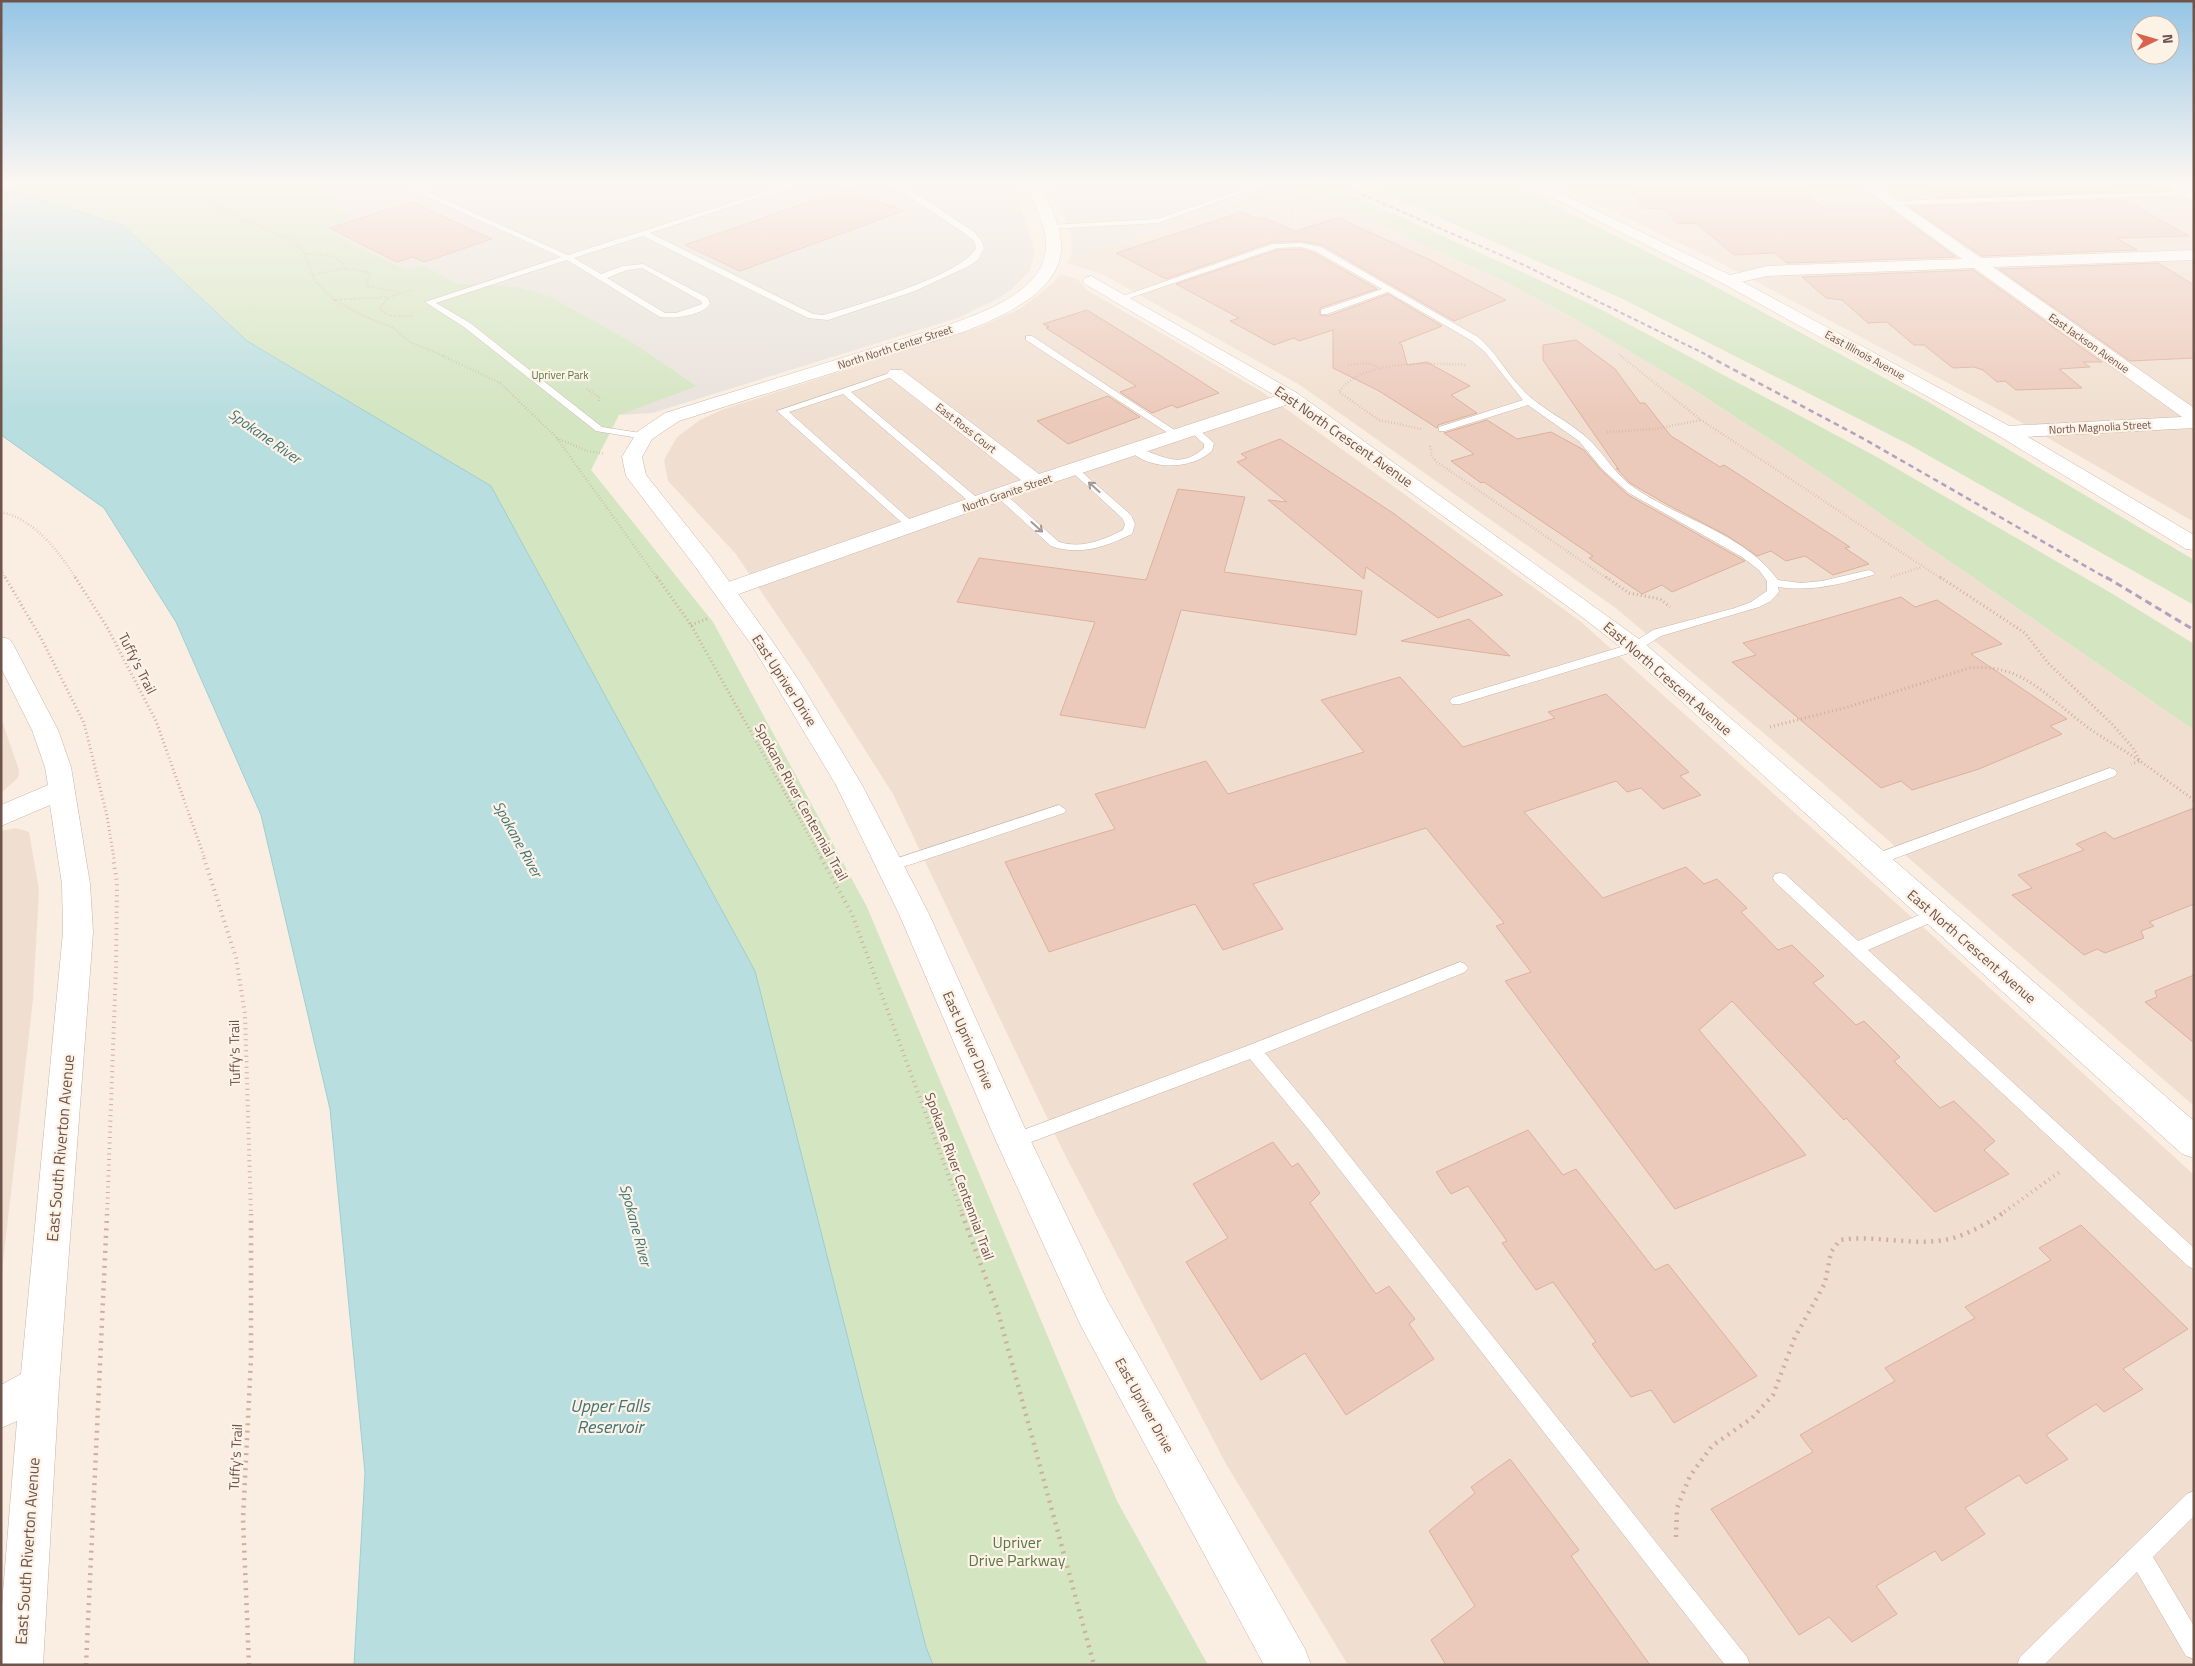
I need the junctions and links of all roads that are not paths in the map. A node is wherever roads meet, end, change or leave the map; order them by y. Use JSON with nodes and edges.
{"nodes":[{"id":1,"x":563,"y":260,"type":"edge"},
{"id":2,"x":572,"y":260,"type":"edge"},
{"id":3,"x":698,"y":260,"type":"edge"},
{"id":4,"x":972,"y":260,"type":"edge"},
{"id":5,"x":1051,"y":260,"type":"edge"},
{"id":6,"x":1236,"y":260,"type":"edge"},
{"id":7,"x":1337,"y":260,"type":"edge"},
{"id":8,"x":1687,"y":260,"type":"edge"},
{"id":9,"x":1972,"y":260,"type":"edge"},
{"id":10,"x":2065,"y":260,"type":"edge"},
{"id":11,"x":1976,"y":263,"type":"junction"},
{"id":12,"x":601,"y":277,"type":"junction"},
{"id":13,"x":1728,"y":280,"type":"junction"},
{"id":14,"x":1092,"y":281,"type":"dead end"},
{"id":15,"x":1389,"y":289,"type":"junction"},
{"id":16,"x":1121,"y":298,"type":"junction"},
{"id":17,"x":1324,"y":312,"type":"dead end"},
{"id":18,"x":1029,"y":338,"type":"dead end"},
{"id":19,"x":896,"y":374,"type":"joint"},
{"id":20,"x":844,"y":391,"type":"junction"},
{"id":21,"x":1291,"y":397,"type":"junction"},
{"id":22,"x":1530,"y":402,"type":"junction"},
{"id":23,"x":2194,"y":417,"type":"edge"},
{"id":24,"x":2194,"y":422,"type":"edge"},
{"id":25,"x":1442,"y":429,"type":"dead end"},
{"id":26,"x":1186,"y":432,"type":"junction"},
{"id":27,"x":2006,"y":432,"type":"junction"},
{"id":28,"x":644,"y":436,"type":"junction"},
{"id":29,"x":1134,"y":450,"type":"junction"},
{"id":30,"x":1075,"y":469,"type":"junction"},
{"id":31,"x":1036,"y":482,"type":"junction"},
{"id":32,"x":1000,"y":495,"type":"junction"},
{"id":33,"x":977,"y":503,"type":"junction"},
{"id":34,"x":912,"y":526,"type":"junction"},
{"id":35,"x":2194,"y":544,"type":"edge"},
{"id":36,"x":1869,"y":572,"type":"road end"},
{"id":37,"x":1774,"y":583,"type":"junction"},
{"id":38,"x":725,"y":591,"type":"junction"},
{"id":39,"x":1,"y":644,"type":"edge"},
{"id":40,"x":1635,"y":647,"type":"junction"},
{"id":41,"x":1456,"y":701,"type":"dead end"},
{"id":42,"x":2110,"y":773,"type":"road end"},
{"id":43,"x":63,"y":789,"type":"junction"},
{"id":44,"x":1059,"y":810,"type":"dead end"},
{"id":45,"x":1,"y":816,"type":"edge"},
{"id":46,"x":1876,"y":860,"type":"junction"},
{"id":47,"x":891,"y":866,"type":"junction"},
{"id":48,"x":1780,"y":878,"type":"dead end"},
{"id":49,"x":1936,"y":914,"type":"junction"},
{"id":50,"x":1856,"y":948,"type":"junction"},
{"id":51,"x":1460,"y":968,"type":"dead end"},
{"id":52,"x":1253,"y":1050,"type":"junction"},
{"id":53,"x":1013,"y":1140,"type":"junction"},
{"id":54,"x":2194,"y":1143,"type":"edge"},
{"id":55,"x":2194,"y":1260,"type":"edge"},
{"id":56,"x":39,"y":1385,"type":"junction"},
{"id":57,"x":1,"y":1408,"type":"edge"},
{"id":58,"x":2194,"y":1501,"type":"edge"},
{"id":59,"x":2139,"y":1554,"type":"junction"},
{"id":60,"x":2194,"y":1648,"type":"edge"},
{"id":61,"x":20,"y":1665,"type":"edge"},
{"id":62,"x":1289,"y":1665,"type":"edge"},
{"id":63,"x":1739,"y":1665,"type":"edge"},
{"id":64,"x":2028,"y":1665,"type":"edge"}],
"edges":[{"from":1,"to":28,"type":"lane"},
{"from":2,"to":12,"type":"lane"},
{"from":3,"to":4,"type":"lane"},
{"from":5,"to":28,"type":"street","name":"North North Center Street"},
{"from":6,"to":16,"type":"lane"},
{"from":7,"to":15,"type":"lane"},
{"from":8,"to":13,"type":"street","name":"East Illinois Avenue"},
{"from":9,"to":11,"type":"street","name":"East Jackson Avenue"},
{"from":10,"to":11,"type":"street"},
{"from":11,"to":13,"type":"street"},
{"from":11,"to":23,"type":"street","name":"East Jackson Avenue"},
{"from":12,"to":12,"type":"lane"},
{"from":13,"to":27,"type":"street","name":"East Illinois Avenue"},
{"from":14,"to":16,"type":"street","name":"East North Crescent Avenue"},
{"from":15,"to":17,"type":"lane"},
{"from":15,"to":22,"type":"lane"},
{"from":16,"to":21,"type":"street","name":"East North Crescent Avenue"},
{"from":18,"to":26,"type":"lane"},
{"from":19,"to":20,"type":"lane"},
{"from":19,"to":31,"type":"street","name":"East Ross Court"},
{"from":20,"to":33,"type":"lane"},
{"from":20,"to":34,"type":"lane"},
{"from":21,"to":26,"type":"street","name":"North Granite Street"},
{"from":21,"to":40,"type":"street","name":"East North Crescent Avenue"},
{"from":22,"to":25,"type":"lane"},
{"from":22,"to":37,"type":"lane"},
{"from":24,"to":27,"type":"street","name":"North Magnolia Street"},
{"from":26,"to":29,"type":"street","name":"North Granite Street"},
{"from":26,"to":29,"type":"lane"},
{"from":27,"to":35,"type":"street","name":"East Illinois Avenue"},
{"from":28,"to":38,"type":"street","name":"East Upriver Drive"},
{"from":29,"to":30,"type":"street","name":"North Granite Street"},
{"from":30,"to":31,"type":"street","name":"North Granite Street"},
{"from":32,"to":30,"type":"lane","one_way":true},
{"from":31,"to":32,"type":"street","name":"North Granite Street"},
{"from":32,"to":33,"type":"street","name":"North Granite Street"},
{"from":33,"to":34,"type":"street","name":"North Granite Street"},
{"from":34,"to":38,"type":"street","name":"North Granite Street"},
{"from":36,"to":37,"type":"lane"},
{"from":37,"to":40,"type":"lane"},
{"from":38,"to":47,"type":"street","name":"East Upriver Drive"},
{"from":39,"to":43,"type":"street","name":"East South Riverton Avenue"},
{"from":40,"to":41,"type":"lane"},
{"from":40,"to":46,"type":"street","name":"East North Crescent Avenue"},
{"from":42,"to":46,"type":"lane"},
{"from":43,"to":45,"type":"street"},
{"from":43,"to":56,"type":"street","name":"East South Riverton Avenue"},
{"from":44,"to":47,"type":"lane"},
{"from":46,"to":49,"type":"street","name":"East North Crescent Avenue"},
{"from":47,"to":53,"type":"street","name":"East Upriver Drive"},
{"from":48,"to":50,"type":"lane"},
{"from":49,"to":50,"type":"lane"},
{"from":49,"to":54,"type":"street","name":"East North Crescent Avenue"},
{"from":50,"to":55,"type":"lane"},
{"from":51,"to":52,"type":"lane"},
{"from":52,"to":53,"type":"lane"},
{"from":52,"to":63,"type":"lane"},
{"from":53,"to":62,"type":"street","name":"East Upriver Drive"},
{"from":56,"to":57,"type":"street"},
{"from":56,"to":61,"type":"street","name":"East South Riverton Avenue"},
{"from":58,"to":59,"type":"lane"},
{"from":59,"to":60,"type":"lane"},
{"from":59,"to":64,"type":"lane"}]}
